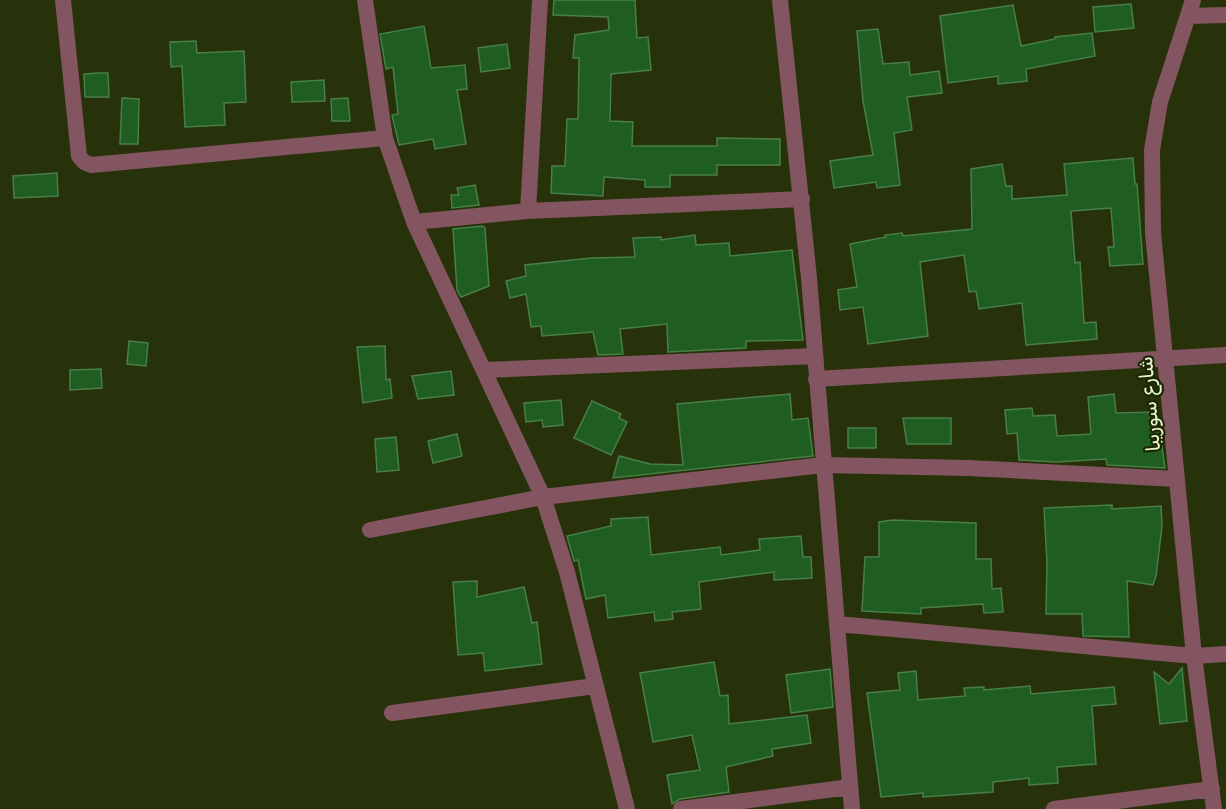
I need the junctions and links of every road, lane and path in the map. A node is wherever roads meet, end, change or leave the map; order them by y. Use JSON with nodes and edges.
{"nodes":[{"id":1,"x":63,"y":0,"type":"edge"},
{"id":2,"x":364,"y":0,"type":"edge"},
{"id":3,"x":540,"y":0,"type":"edge"},
{"id":4,"x":780,"y":0,"type":"edge"},
{"id":5,"x":1190,"y":8,"type":"edge"},
{"id":6,"x":1226,"y":15,"type":"edge"},
{"id":7,"x":385,"y":138,"type":"junction"},
{"id":8,"x":802,"y":199,"type":"junction"},
{"id":9,"x":528,"y":211,"type":"junction"},
{"id":10,"x":414,"y":222,"type":"junction"},
{"id":11,"x":1226,"y":355,"type":"edge"},
{"id":12,"x":815,"y":356,"type":"junction"},
{"id":13,"x":1166,"y":358,"type":"junction"},
{"id":14,"x":484,"y":370,"type":"junction"},
{"id":15,"x":816,"y":379,"type":"junction"},
{"id":16,"x":823,"y":465,"type":"junction"},
{"id":17,"x":1177,"y":479,"type":"junction"},
{"id":18,"x":543,"y":497,"type":"junction"},
{"id":19,"x":370,"y":530,"type":"dead end"},
{"id":20,"x":837,"y":624,"type":"junction"},
{"id":21,"x":1226,"y":654,"type":"edge"},
{"id":22,"x":1194,"y":656,"type":"junction"},
{"id":23,"x":595,"y":686,"type":"junction"},
{"id":24,"x":392,"y":713,"type":"dead end"},
{"id":25,"x":849,"y":787,"type":"junction"},
{"id":26,"x":1212,"y":789,"type":"junction"},
{"id":27,"x":627,"y":809,"type":"edge"},
{"id":28,"x":681,"y":809,"type":"edge"},
{"id":29,"x":852,"y":809,"type":"edge"},
{"id":30,"x":1054,"y":809,"type":"edge"},
{"id":31,"x":1214,"y":809,"type":"edge"}],
"edges":[{"from":1,"to":7,"type":"street"},
{"from":2,"to":7,"type":"street"},
{"from":3,"to":9,"type":"street"},
{"from":4,"to":8,"type":"street"},
{"from":5,"to":6,"type":"street"},
{"from":5,"to":13,"type":"street","name":"شارع سوريبا"},
{"from":7,"to":10,"type":"street"},
{"from":8,"to":9,"type":"street"},
{"from":8,"to":12,"type":"street"},
{"from":9,"to":10,"type":"street"},
{"from":10,"to":14,"type":"street"},
{"from":11,"to":13,"type":"street"},
{"from":12,"to":14,"type":"street"},
{"from":12,"to":15,"type":"street"},
{"from":13,"to":15,"type":"street"},
{"from":13,"to":17,"type":"street","name":"شارع سوريبا"},
{"from":14,"to":18,"type":"street"},
{"from":15,"to":16,"type":"street"},
{"from":16,"to":17,"type":"street"},
{"from":16,"to":18,"type":"street"},
{"from":16,"to":20,"type":"street"},
{"from":17,"to":22,"type":"street","name":"شارع سوريبا"},
{"from":18,"to":19,"type":"street"},
{"from":18,"to":23,"type":"street"},
{"from":20,"to":22,"type":"street"},
{"from":20,"to":25,"type":"street"},
{"from":21,"to":22,"type":"street"},
{"from":22,"to":26,"type":"street","name":"شارع سوريبا"},
{"from":23,"to":24,"type":"street"},
{"from":23,"to":27,"type":"street"},
{"from":25,"to":28,"type":"street"},
{"from":25,"to":29,"type":"street"},
{"from":26,"to":30,"type":"street"},
{"from":26,"to":31,"type":"street","name":"شارع سوريبا"}]}
